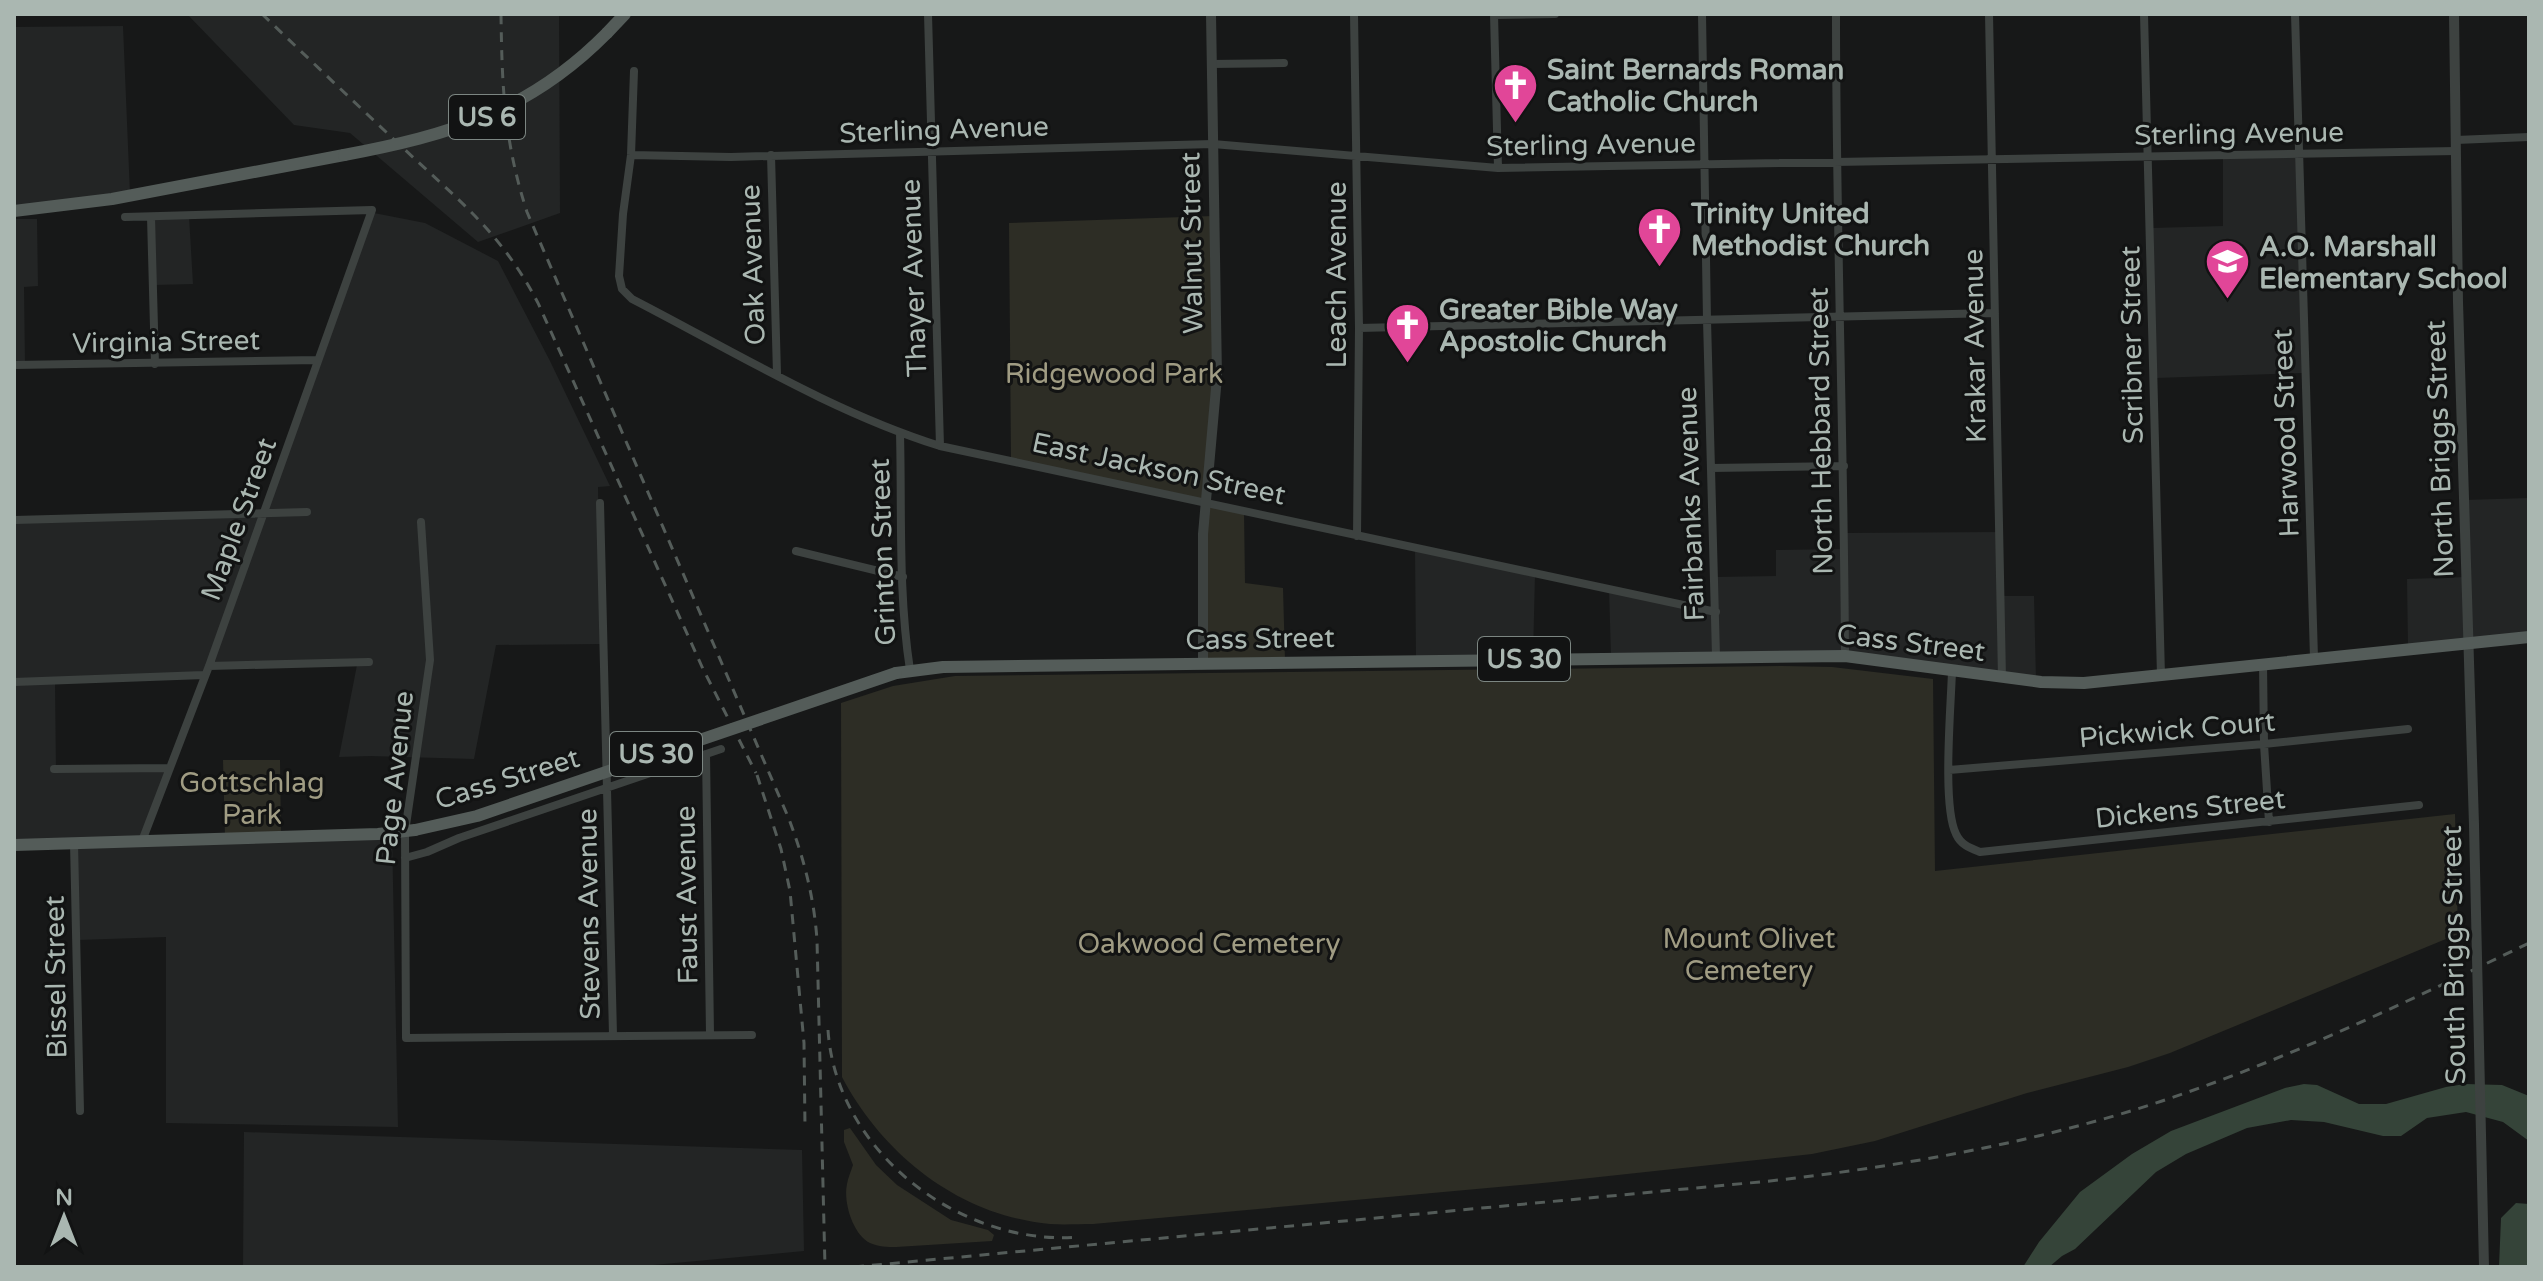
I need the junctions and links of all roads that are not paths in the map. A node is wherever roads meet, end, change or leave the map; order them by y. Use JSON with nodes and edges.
{"nodes":[{"id":1,"x":625,"y":14,"type":"edge"},
{"id":2,"x":928,"y":14,"type":"edge"},
{"id":3,"x":1211,"y":14,"type":"edge"},
{"id":4,"x":1354,"y":14,"type":"edge"},
{"id":5,"x":1555,"y":14,"type":"edge"},
{"id":6,"x":1702,"y":14,"type":"edge"},
{"id":7,"x":1836,"y":14,"type":"edge"},
{"id":8,"x":1989,"y":14,"type":"edge"},
{"id":9,"x":2144,"y":14,"type":"edge"},
{"id":10,"x":2295,"y":14,"type":"edge"},
{"id":11,"x":2454,"y":14,"type":"edge"},
{"id":12,"x":1494,"y":15,"type":"edge"},
{"id":13,"x":1284,"y":63,"type":"dead end"},
{"id":14,"x":1211,"y":64,"type":"junction"},
{"id":15,"x":634,"y":71,"type":"dead end"},
{"id":16,"x":2529,"y":137,"type":"edge"},
{"id":17,"x":1213,"y":144,"type":"junction"},
{"id":18,"x":2456,"y":145,"type":"junction"},
{"id":19,"x":932,"y":151,"type":"junction"},
{"id":20,"x":2300,"y":154,"type":"junction"},
{"id":21,"x":631,"y":155,"type":"junction"},
{"id":22,"x":771,"y":155,"type":"junction"},
{"id":23,"x":2149,"y":156,"type":"junction"},
{"id":24,"x":1357,"y":158,"type":"junction"},
{"id":25,"x":1992,"y":161,"type":"junction"},
{"id":26,"x":1836,"y":163,"type":"junction"},
{"id":27,"x":1705,"y":165,"type":"junction"},
{"id":28,"x":1498,"y":168,"type":"junction"},
{"id":29,"x":14,"y":211,"type":"edge"},
{"id":30,"x":125,"y":217,"type":"dead end"},
{"id":31,"x":151,"y":217,"type":"junction"},
{"id":32,"x":1995,"y":313,"type":"junction"},
{"id":33,"x":1840,"y":318,"type":"junction"},
{"id":34,"x":1707,"y":320,"type":"junction"},
{"id":35,"x":1359,"y":328,"type":"junction"},
{"id":36,"x":318,"y":360,"type":"junction"},
{"id":37,"x":155,"y":364,"type":"junction"},
{"id":38,"x":14,"y":365,"type":"edge"},
{"id":39,"x":777,"y":374,"type":"junction"},
{"id":40,"x":900,"y":433,"type":"junction"},
{"id":41,"x":940,"y":446,"type":"junction"},
{"id":42,"x":1844,"y":466,"type":"junction"},
{"id":43,"x":1711,"y":468,"type":"junction"},
{"id":44,"x":1207,"y":502,"type":"junction"},
{"id":45,"x":600,"y":503,"type":"dead end"},
{"id":46,"x":307,"y":512,"type":"dead end"},
{"id":47,"x":263,"y":514,"type":"junction"},
{"id":48,"x":14,"y":520,"type":"edge"},
{"id":49,"x":421,"y":522,"type":"dead end"},
{"id":50,"x":1357,"y":536,"type":"junction"},
{"id":51,"x":796,"y":551,"type":"dead end"},
{"id":52,"x":903,"y":577,"type":"junction"},
{"id":53,"x":1716,"y":612,"type":"junction"},
{"id":54,"x":2529,"y":637,"type":"edge"},
{"id":55,"x":2469,"y":642,"type":"junction"},
{"id":56,"x":1716,"y":656,"type":"junction"},
{"id":57,"x":1845,"y":656,"type":"junction"},
{"id":58,"x":2314,"y":658,"type":"junction"},
{"id":59,"x":369,"y":662,"type":"dead end"},
{"id":60,"x":1203,"y":662,"type":"junction"},
{"id":61,"x":2263,"y":664,"type":"junction"},
{"id":62,"x":209,"y":666,"type":"junction"},
{"id":63,"x":910,"y":670,"type":"junction"},
{"id":64,"x":1952,"y":671,"type":"junction"},
{"id":65,"x":204,"y":675,"type":"junction"},
{"id":66,"x":2161,"y":676,"type":"junction"},
{"id":67,"x":2002,"y":678,"type":"junction"},
{"id":68,"x":14,"y":682,"type":"edge"},
{"id":69,"x":2408,"y":729,"type":"dead end"},
{"id":70,"x":2264,"y":744,"type":"junction"},
{"id":71,"x":721,"y":749,"type":"dead end"},
{"id":72,"x":706,"y":754,"type":"junction"},
{"id":73,"x":169,"y":768,"type":"junction"},
{"id":74,"x":54,"y":769,"type":"dead end"},
{"id":75,"x":1949,"y":770,"type":"junction"},
{"id":76,"x":607,"y":788,"type":"junction"},
{"id":77,"x":2419,"y":805,"type":"dead end"},
{"id":78,"x":2269,"y":822,"type":"junction"},
{"id":79,"x":410,"y":831,"type":"junction"},
{"id":80,"x":142,"y":841,"type":"junction"},
{"id":81,"x":74,"y":843,"type":"junction"},
{"id":82,"x":14,"y":845,"type":"edge"},
{"id":83,"x":405,"y":858,"type":"junction"},
{"id":84,"x":710,"y":1034,"type":"junction"},
{"id":85,"x":613,"y":1035,"type":"junction"},
{"id":86,"x":752,"y":1035,"type":"dead end"},
{"id":87,"x":80,"y":1111,"type":"dead end"},
{"id":88,"x":2484,"y":1267,"type":"edge"}],
"edges":[{"from":1,"to":29,"type":"main road","number":"US 6","bridge":true},
{"from":2,"to":19,"type":"street","name":"Thayer Avenue"},
{"from":3,"to":14,"type":"street","name":"Walnut Street"},
{"from":4,"to":24,"type":"street","name":"Leach Avenue"},
{"from":5,"to":12,"type":"street"},
{"from":6,"to":27,"type":"street","name":"Fairbanks Avenue"},
{"from":7,"to":26,"type":"street","name":"North Hebbard Street"},
{"from":8,"to":25,"type":"street","name":"Krakar Avenue"},
{"from":9,"to":23,"type":"street","name":"Scribner Street"},
{"from":10,"to":20,"type":"street","name":"Harwood Street"},
{"from":11,"to":18,"type":"street","name":"North Briggs Street"},
{"from":12,"to":28,"type":"street"},
{"from":13,"to":14,"type":"street"},
{"from":14,"to":17,"type":"street","name":"Walnut Street"},
{"from":15,"to":21,"type":"street"},
{"from":16,"to":18,"type":"street","name":"Sterling Avenue"},
{"from":17,"to":19,"type":"street","name":"Sterling Avenue"},
{"from":17,"to":24,"type":"street","name":"Sterling Avenue"},
{"from":17,"to":44,"type":"street","name":"Walnut Street"},
{"from":18,"to":20,"type":"street","name":"Sterling Avenue"},
{"from":18,"to":55,"type":"street","name":"North Briggs Street"},
{"from":19,"to":22,"type":"street","name":"Sterling Avenue"},
{"from":19,"to":41,"type":"street","name":"Thayer Avenue"},
{"from":20,"to":23,"type":"street","name":"Sterling Avenue"},
{"from":20,"to":58,"type":"street","name":"Harwood Street"},
{"from":21,"to":22,"type":"street","name":"Sterling Avenue"},
{"from":21,"to":39,"type":"street","name":"East Jackson Street"},
{"from":22,"to":39,"type":"street","name":"Oak Avenue"},
{"from":23,"to":25,"type":"street","name":"Sterling Avenue"},
{"from":23,"to":66,"type":"street","name":"Scribner Street"},
{"from":24,"to":28,"type":"street","name":"Sterling Avenue"},
{"from":24,"to":35,"type":"street","name":"Leach Avenue"},
{"from":25,"to":26,"type":"street","name":"Sterling Avenue"},
{"from":25,"to":32,"type":"street","name":"Krakar Avenue"},
{"from":26,"to":27,"type":"street","name":"Sterling Avenue"},
{"from":26,"to":33,"type":"street","name":"North Hebbard Street"},
{"from":27,"to":28,"type":"street","name":"Sterling Avenue"},
{"from":27,"to":34,"type":"street","name":"Fairbanks Avenue"},
{"from":30,"to":31,"type":"street"},
{"from":31,"to":36,"type":"street","name":"Maple Street"},
{"from":31,"to":37,"type":"street"},
{"from":32,"to":33,"type":"street"},
{"from":32,"to":67,"type":"street","name":"Krakar Avenue"},
{"from":33,"to":34,"type":"street"},
{"from":33,"to":42,"type":"street","name":"North Hebbard Street"},
{"from":34,"to":35,"type":"street"},
{"from":34,"to":43,"type":"street","name":"Fairbanks Avenue"},
{"from":35,"to":50,"type":"street","name":"Leach Avenue"},
{"from":36,"to":37,"type":"street","name":"Virginia Street"},
{"from":36,"to":47,"type":"street","name":"Maple Street"},
{"from":37,"to":38,"type":"street","name":"Virginia Street"},
{"from":39,"to":40,"type":"street","name":"East Jackson Street"},
{"from":40,"to":41,"type":"street","name":"East Jackson Street"},
{"from":40,"to":52,"type":"street","name":"Grinton Street"},
{"from":41,"to":44,"type":"street","name":"East Jackson Street"},
{"from":42,"to":43,"type":"street"},
{"from":42,"to":57,"type":"street","name":"North Hebbard Street"},
{"from":43,"to":53,"type":"street","name":"Fairbanks Avenue"},
{"from":44,"to":50,"type":"street","name":"East Jackson Street"},
{"from":44,"to":60,"type":"street","name":"Walnut Street"},
{"from":45,"to":76,"type":"street","name":"Stevens Avenue"},
{"from":46,"to":47,"type":"street"},
{"from":47,"to":48,"type":"street"},
{"from":47,"to":62,"type":"street","name":"Maple Street"},
{"from":49,"to":79,"type":"street","name":"Page Avenue"},
{"from":50,"to":53,"type":"street","name":"East Jackson Street"},
{"from":51,"to":52,"type":"street"},
{"from":52,"to":63,"type":"street","name":"Grinton Street"},
{"from":53,"to":56,"type":"street","name":"Fairbanks Avenue"},
{"from":54,"to":55,"type":"main road","name":"Cass Street","number":"US 30"},
{"from":55,"to":58,"type":"main road","name":"Cass Street","number":"US 30"},
{"from":55,"to":88,"type":"street","name":"South Briggs Street","bridge":true},
{"from":56,"to":57,"type":"main road","name":"Cass Street","number":"US 30"},
{"from":56,"to":60,"type":"main road","name":"Cass Street","number":"US 30"},
{"from":57,"to":64,"type":"main road","name":"Cass Street","number":"US 30"},
{"from":58,"to":61,"type":"main road","name":"Cass Street","number":"US 30"},
{"from":59,"to":62,"type":"street"},
{"from":60,"to":63,"type":"main road","name":"Cass Street","number":"US 30"},
{"from":61,"to":66,"type":"main road","name":"Cass Street","number":"US 30"},
{"from":61,"to":70,"type":"street"},
{"from":62,"to":65,"type":"street","name":"Maple Street"},
{"from":63,"to":79,"type":"main road","name":"Cass Street","number":"US 30","bridge":true},
{"from":64,"to":67,"type":"main road","name":"Cass Street","number":"US 30"},
{"from":64,"to":75,"type":"street"},
{"from":65,"to":68,"type":"street"},
{"from":65,"to":73,"type":"street","name":"Maple Street"},
{"from":66,"to":67,"type":"main road","name":"Cass Street","number":"US 30"},
{"from":69,"to":70,"type":"street","name":"Pickwick Court"},
{"from":70,"to":75,"type":"street","name":"Pickwick Court"},
{"from":70,"to":78,"type":"street"},
{"from":71,"to":72,"type":"street"},
{"from":72,"to":76,"type":"street"},
{"from":72,"to":84,"type":"street","name":"Faust Avenue"},
{"from":73,"to":74,"type":"street"},
{"from":73,"to":80,"type":"street","name":"Maple Street"},
{"from":75,"to":78,"type":"street","name":"Dickens Street"},
{"from":76,"to":83,"type":"street"},
{"from":76,"to":85,"type":"street","name":"Stevens Avenue"},
{"from":77,"to":78,"type":"street","name":"Dickens Street"},
{"from":79,"to":80,"type":"main road","name":"Cass Street","number":"US 30"},
{"from":79,"to":83,"type":"street","name":"Page Avenue"},
{"from":80,"to":81,"type":"main road","name":"Cass Street","number":"US 30"},
{"from":81,"to":82,"type":"main road","name":"Cass Street","number":"US 30"},
{"from":81,"to":87,"type":"street","name":"Bissel Street"},
{"from":83,"to":85,"type":"street","name":"Page Avenue"},
{"from":84,"to":85,"type":"street"},
{"from":84,"to":86,"type":"street"}]}
